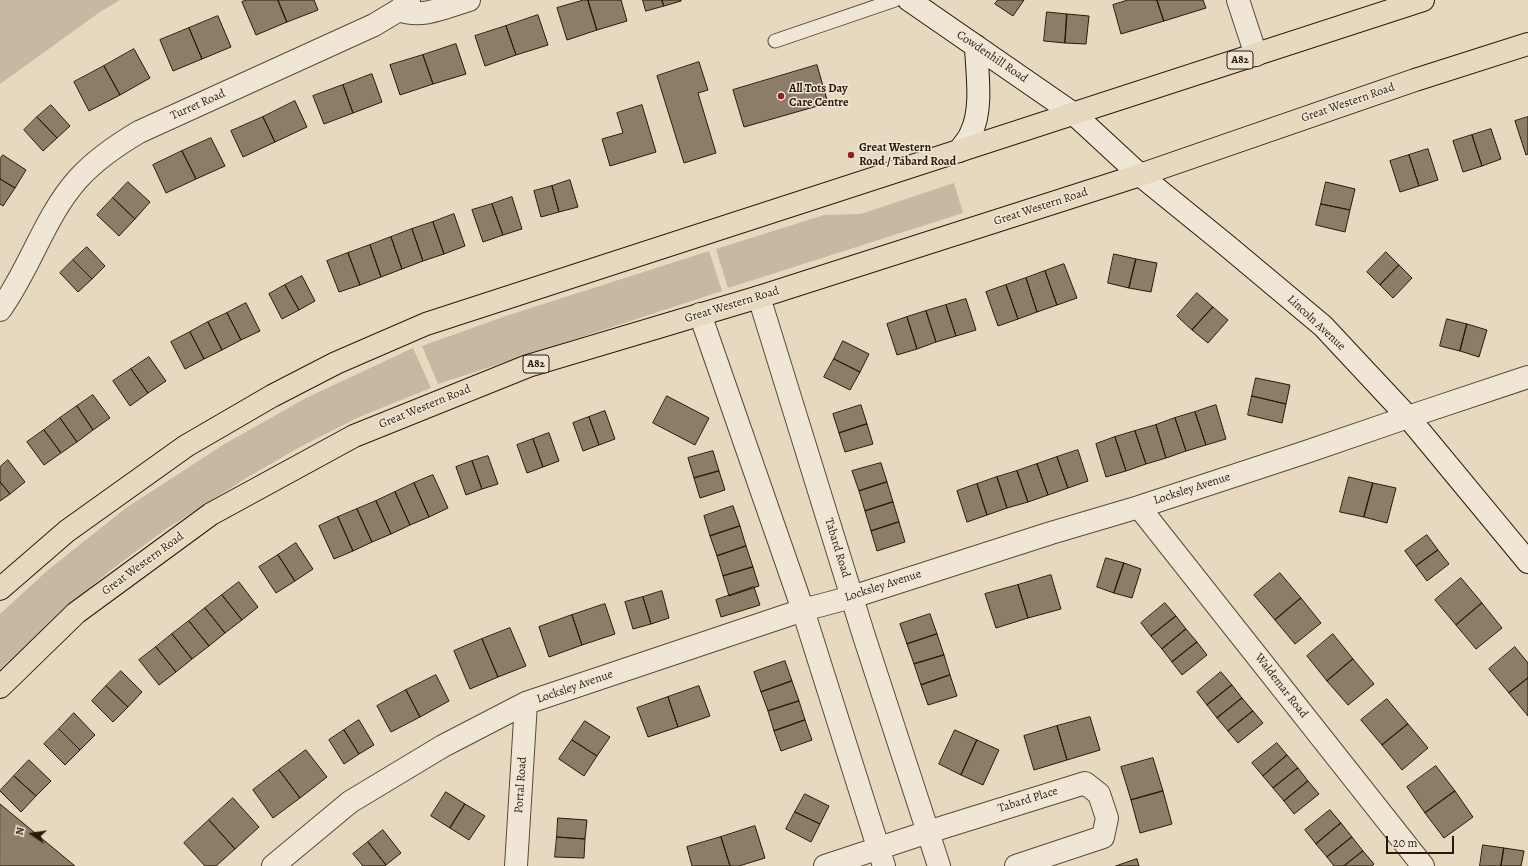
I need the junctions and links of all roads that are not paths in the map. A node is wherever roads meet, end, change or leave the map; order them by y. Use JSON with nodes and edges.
{"nodes":[{"id":1,"x":469,"y":0,"type":"edge"},
{"id":2,"x":894,"y":0,"type":"edge"},
{"id":3,"x":909,"y":0,"type":"edge"},
{"id":4,"x":1238,"y":0,"type":"edge"},
{"id":5,"x":1410,"y":2,"type":"edge"},
{"id":6,"x":404,"y":5,"type":"edge"},
{"id":7,"x":775,"y":41,"type":"dead end"},
{"id":8,"x":1528,"y":44,"type":"edge"},
{"id":9,"x":976,"y":46,"type":"junction"},
{"id":10,"x":1256,"y":55,"type":"junction"},
{"id":11,"x":1074,"y":114,"type":"junction"},
{"id":12,"x":959,"y":151,"type":"junction"},
{"id":13,"x":1140,"y":175,"type":"junction"},
{"id":14,"x":759,"y":297,"type":"junction"},
{"id":15,"x":0,"y":310,"type":"edge"},
{"id":16,"x":700,"y":314,"type":"junction"},
{"id":17,"x":1528,"y":377,"type":"edge"},
{"id":18,"x":1408,"y":417,"type":"junction"},
{"id":19,"x":1139,"y":507,"type":"junction"},
{"id":20,"x":1528,"y":562,"type":"edge"},
{"id":21,"x":0,"y":589,"type":"edge"},
{"id":22,"x":852,"y":596,"type":"junction"},
{"id":23,"x":804,"y":610,"type":"junction"},
{"id":24,"x":0,"y":687,"type":"edge"},
{"id":25,"x":526,"y":704,"type":"junction"},
{"id":26,"x":928,"y":832,"type":"junction"},
{"id":27,"x":880,"y":858,"type":"edge"},
{"id":28,"x":273,"y":866,"type":"edge"},
{"id":29,"x":516,"y":866,"type":"edge"},
{"id":30,"x":825,"y":866,"type":"edge"},
{"id":31,"x":939,"y":866,"type":"edge"},
{"id":32,"x":1016,"y":866,"type":"edge"},
{"id":33,"x":1423,"y":866,"type":"edge"}],
"edges":[{"from":1,"to":6,"type":"street","name":"Turret Road"},
{"from":2,"to":7,"type":"lane"},
{"from":3,"to":9,"type":"street","name":"Cowdenhill Road"},
{"from":4,"to":10,"type":"street"},
{"from":5,"to":10,"type":"main road","number":"A82"},
{"from":6,"to":15,"type":"street","name":"Turret Road"},
{"from":8,"to":13,"type":"main road","name":"Great Western Road","number":"A82"},
{"from":9,"to":11,"type":"street","name":"Cowdenhill Road"},
{"from":9,"to":12,"type":"street"},
{"from":10,"to":11,"type":"main road","number":"A82"},
{"from":11,"to":12,"type":"main road","number":"A82"},
{"from":11,"to":13,"type":"street","name":"Lincoln Avenue"},
{"from":12,"to":21,"type":"main road","number":"A82"},
{"from":13,"to":14,"type":"main road","name":"Great Western Road","number":"A82"},
{"from":13,"to":18,"type":"street","name":"Lincoln Avenue"},
{"from":14,"to":16,"type":"main road","name":"Great Western Road","number":"A82"},
{"from":14,"to":22,"type":"street","name":"Tabard Road"},
{"from":16,"to":23,"type":"street"},
{"from":16,"to":24,"type":"main road","name":"Great Western Road","number":"A82"},
{"from":17,"to":18,"type":"street","name":"Locksley Avenue"},
{"from":18,"to":19,"type":"street","name":"Locksley Avenue"},
{"from":18,"to":20,"type":"street","name":"Lincoln Avenue"},
{"from":19,"to":22,"type":"street","name":"Locksley Avenue"},
{"from":19,"to":33,"type":"street","name":"Waldemar Road"},
{"from":22,"to":23,"type":"street","name":"Locksley Avenue"},
{"from":22,"to":26,"type":"street","name":"Tabard Road"},
{"from":23,"to":25,"type":"street","name":"Locksley Avenue"},
{"from":23,"to":27,"type":"street"},
{"from":25,"to":28,"type":"street","name":"Locksley Avenue"},
{"from":25,"to":29,"type":"street","name":"Portal Road"},
{"from":26,"to":27,"type":"street","name":"Tabard Place"},
{"from":26,"to":31,"type":"street","name":"Tabard Road"},
{"from":26,"to":32,"type":"street","name":"Tabard Place"},
{"from":27,"to":30,"type":"street","name":"Tabard Place"}]}
